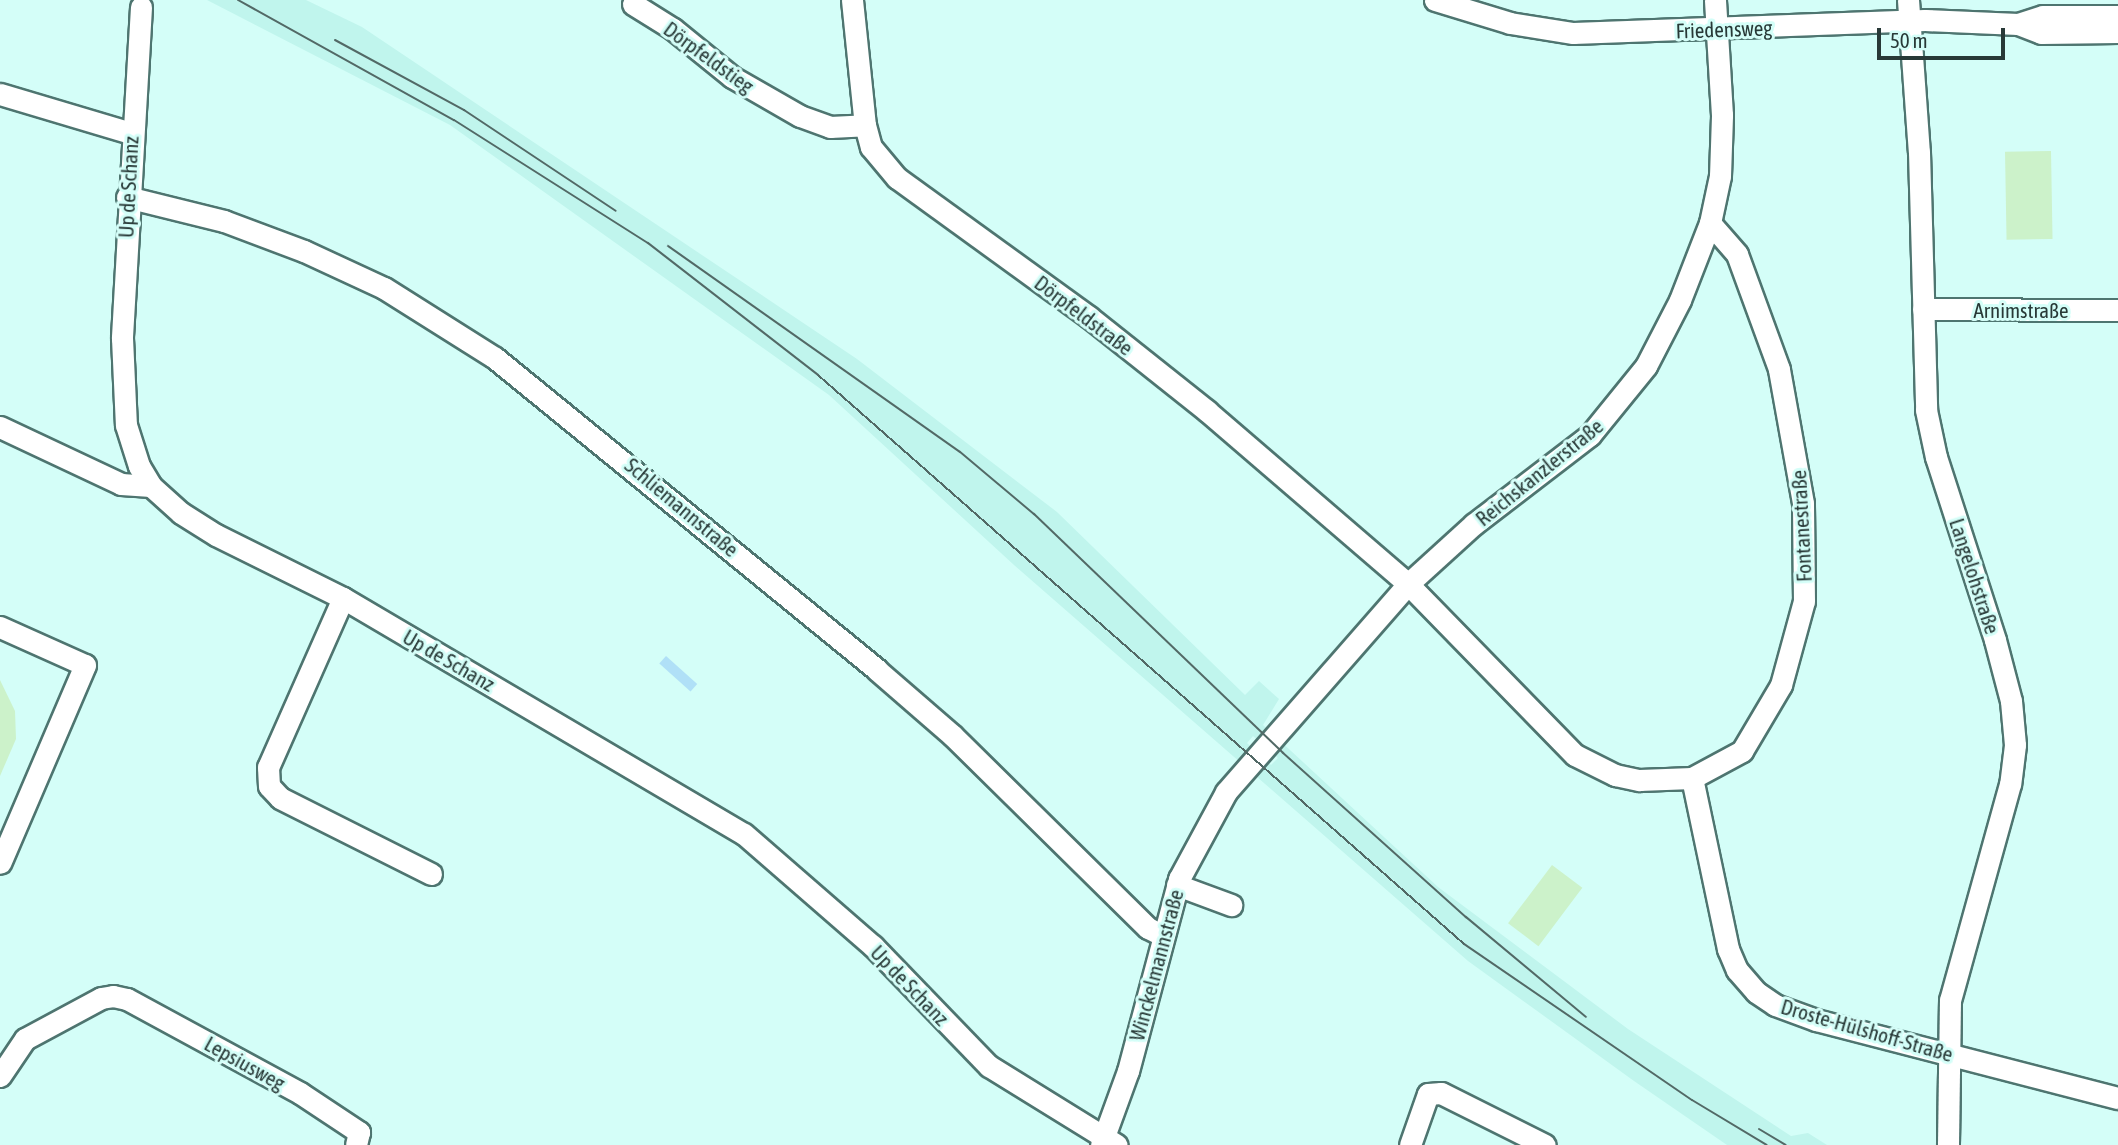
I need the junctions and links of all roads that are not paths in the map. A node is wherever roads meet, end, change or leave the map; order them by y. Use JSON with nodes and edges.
{"nodes":[{"id":1,"x":852,"y":0,"type":"edge"},
{"id":2,"x":1435,"y":0,"type":"edge"},
{"id":3,"x":1715,"y":0,"type":"edge"},
{"id":4,"x":633,"y":4,"type":"dead end"},
{"id":5,"x":141,"y":7,"type":"dead end"},
{"id":6,"x":1909,"y":10,"type":"edge"},
{"id":7,"x":2118,"y":16,"type":"edge"},
{"id":8,"x":2018,"y":24,"type":"junction"},
{"id":9,"x":1716,"y":30,"type":"junction"},
{"id":10,"x":2118,"y":32,"type":"edge"},
{"id":11,"x":0,"y":94,"type":"edge"},
{"id":12,"x":865,"y":125,"type":"junction"},
{"id":13,"x":131,"y":133,"type":"junction"},
{"id":14,"x":127,"y":197,"type":"junction"},
{"id":15,"x":1710,"y":223,"type":"junction"},
{"id":16,"x":1923,"y":309,"type":"junction"},
{"id":17,"x":2118,"y":310,"type":"edge"},
{"id":18,"x":0,"y":426,"type":"edge"},
{"id":19,"x":151,"y":486,"type":"junction"},
{"id":20,"x":1408,"y":584,"type":"junction"},
{"id":21,"x":344,"y":598,"type":"junction"},
{"id":22,"x":0,"y":626,"type":"edge"},
{"id":23,"x":1692,"y":778,"type":"junction"},
{"id":24,"x":1226,"y":792,"type":"joint"},
{"id":25,"x":0,"y":863,"type":"edge"},
{"id":26,"x":431,"y":874,"type":"dead end"},
{"id":27,"x":1177,"y":885,"type":"junction"},
{"id":28,"x":1231,"y":905,"type":"dead end"},
{"id":29,"x":1162,"y":934,"type":"junction"},
{"id":30,"x":1947,"y":1054,"type":"junction"},
{"id":31,"x":0,"y":1076,"type":"edge"},
{"id":32,"x":2118,"y":1098,"type":"edge"},
{"id":33,"x":357,"y":1139,"type":"edge"},
{"id":34,"x":1107,"y":1142,"type":"edge"},
{"id":35,"x":1410,"y":1145,"type":"edge"},
{"id":36,"x":1545,"y":1145,"type":"edge"},
{"id":37,"x":1948,"y":1145,"type":"edge"}],
"edges":[{"from":1,"to":12,"type":"street","name":"Dörpfeldstraße"},
{"from":2,"to":9,"type":"street","name":"Friedensweg"},
{"from":3,"to":9,"type":"street","name":"Reichskanzlerstraße"},
{"from":4,"to":12,"type":"street","name":"Dörpfeldstieg"},
{"from":5,"to":13,"type":"street","name":"Up de Schanz"},
{"from":6,"to":8,"type":"street","name":"Friedensweg"},
{"from":6,"to":9,"type":"street","name":"Friedensweg"},
{"from":6,"to":16,"type":"street","name":"Langelohstraße"},
{"from":7,"to":8,"type":"street","name":"Friedensweg"},
{"from":8,"to":10,"type":"street","name":"Friedensweg"},
{"from":9,"to":15,"type":"street","name":"Reichskanzlerstraße"},
{"from":11,"to":13,"type":"street"},
{"from":12,"to":20,"type":"street","name":"Dörpfeldstraße"},
{"from":13,"to":14,"type":"street","name":"Up de Schanz"},
{"from":14,"to":19,"type":"street","name":"Up de Schanz"},
{"from":14,"to":29,"type":"street","name":"Schliemannstraße"},
{"from":15,"to":20,"type":"street","name":"Reichskanzlerstraße"},
{"from":15,"to":23,"type":"street","name":"Fontanestraße"},
{"from":16,"to":17,"type":"street","name":"Arnimstraße"},
{"from":16,"to":30,"type":"street","name":"Langelohstraße"},
{"from":18,"to":19,"type":"street"},
{"from":19,"to":21,"type":"street","name":"Up de Schanz"},
{"from":20,"to":23,"type":"street","name":"Fontanestraße"},
{"from":20,"to":24,"type":"street","name":"Reichskanzlerstraße"},
{"from":21,"to":26,"type":"street"},
{"from":21,"to":34,"type":"street","name":"Up de Schanz"},
{"from":22,"to":25,"type":"street"},
{"from":23,"to":30,"type":"street","name":"Droste-Hülshoff-Straße"},
{"from":24,"to":27,"type":"street","name":"Winckelmannstraße"},
{"from":27,"to":28,"type":"street"},
{"from":27,"to":29,"type":"street","name":"Winckelmannstraße"},
{"from":29,"to":34,"type":"street","name":"Winckelmannstraße"},
{"from":30,"to":32,"type":"street","name":"Droste-Hülshoff-Straße"},
{"from":30,"to":37,"type":"street","name":"Langelohstraße"},
{"from":31,"to":33,"type":"street","name":"Lepsiusweg"},
{"from":35,"to":36,"type":"street"}]}
